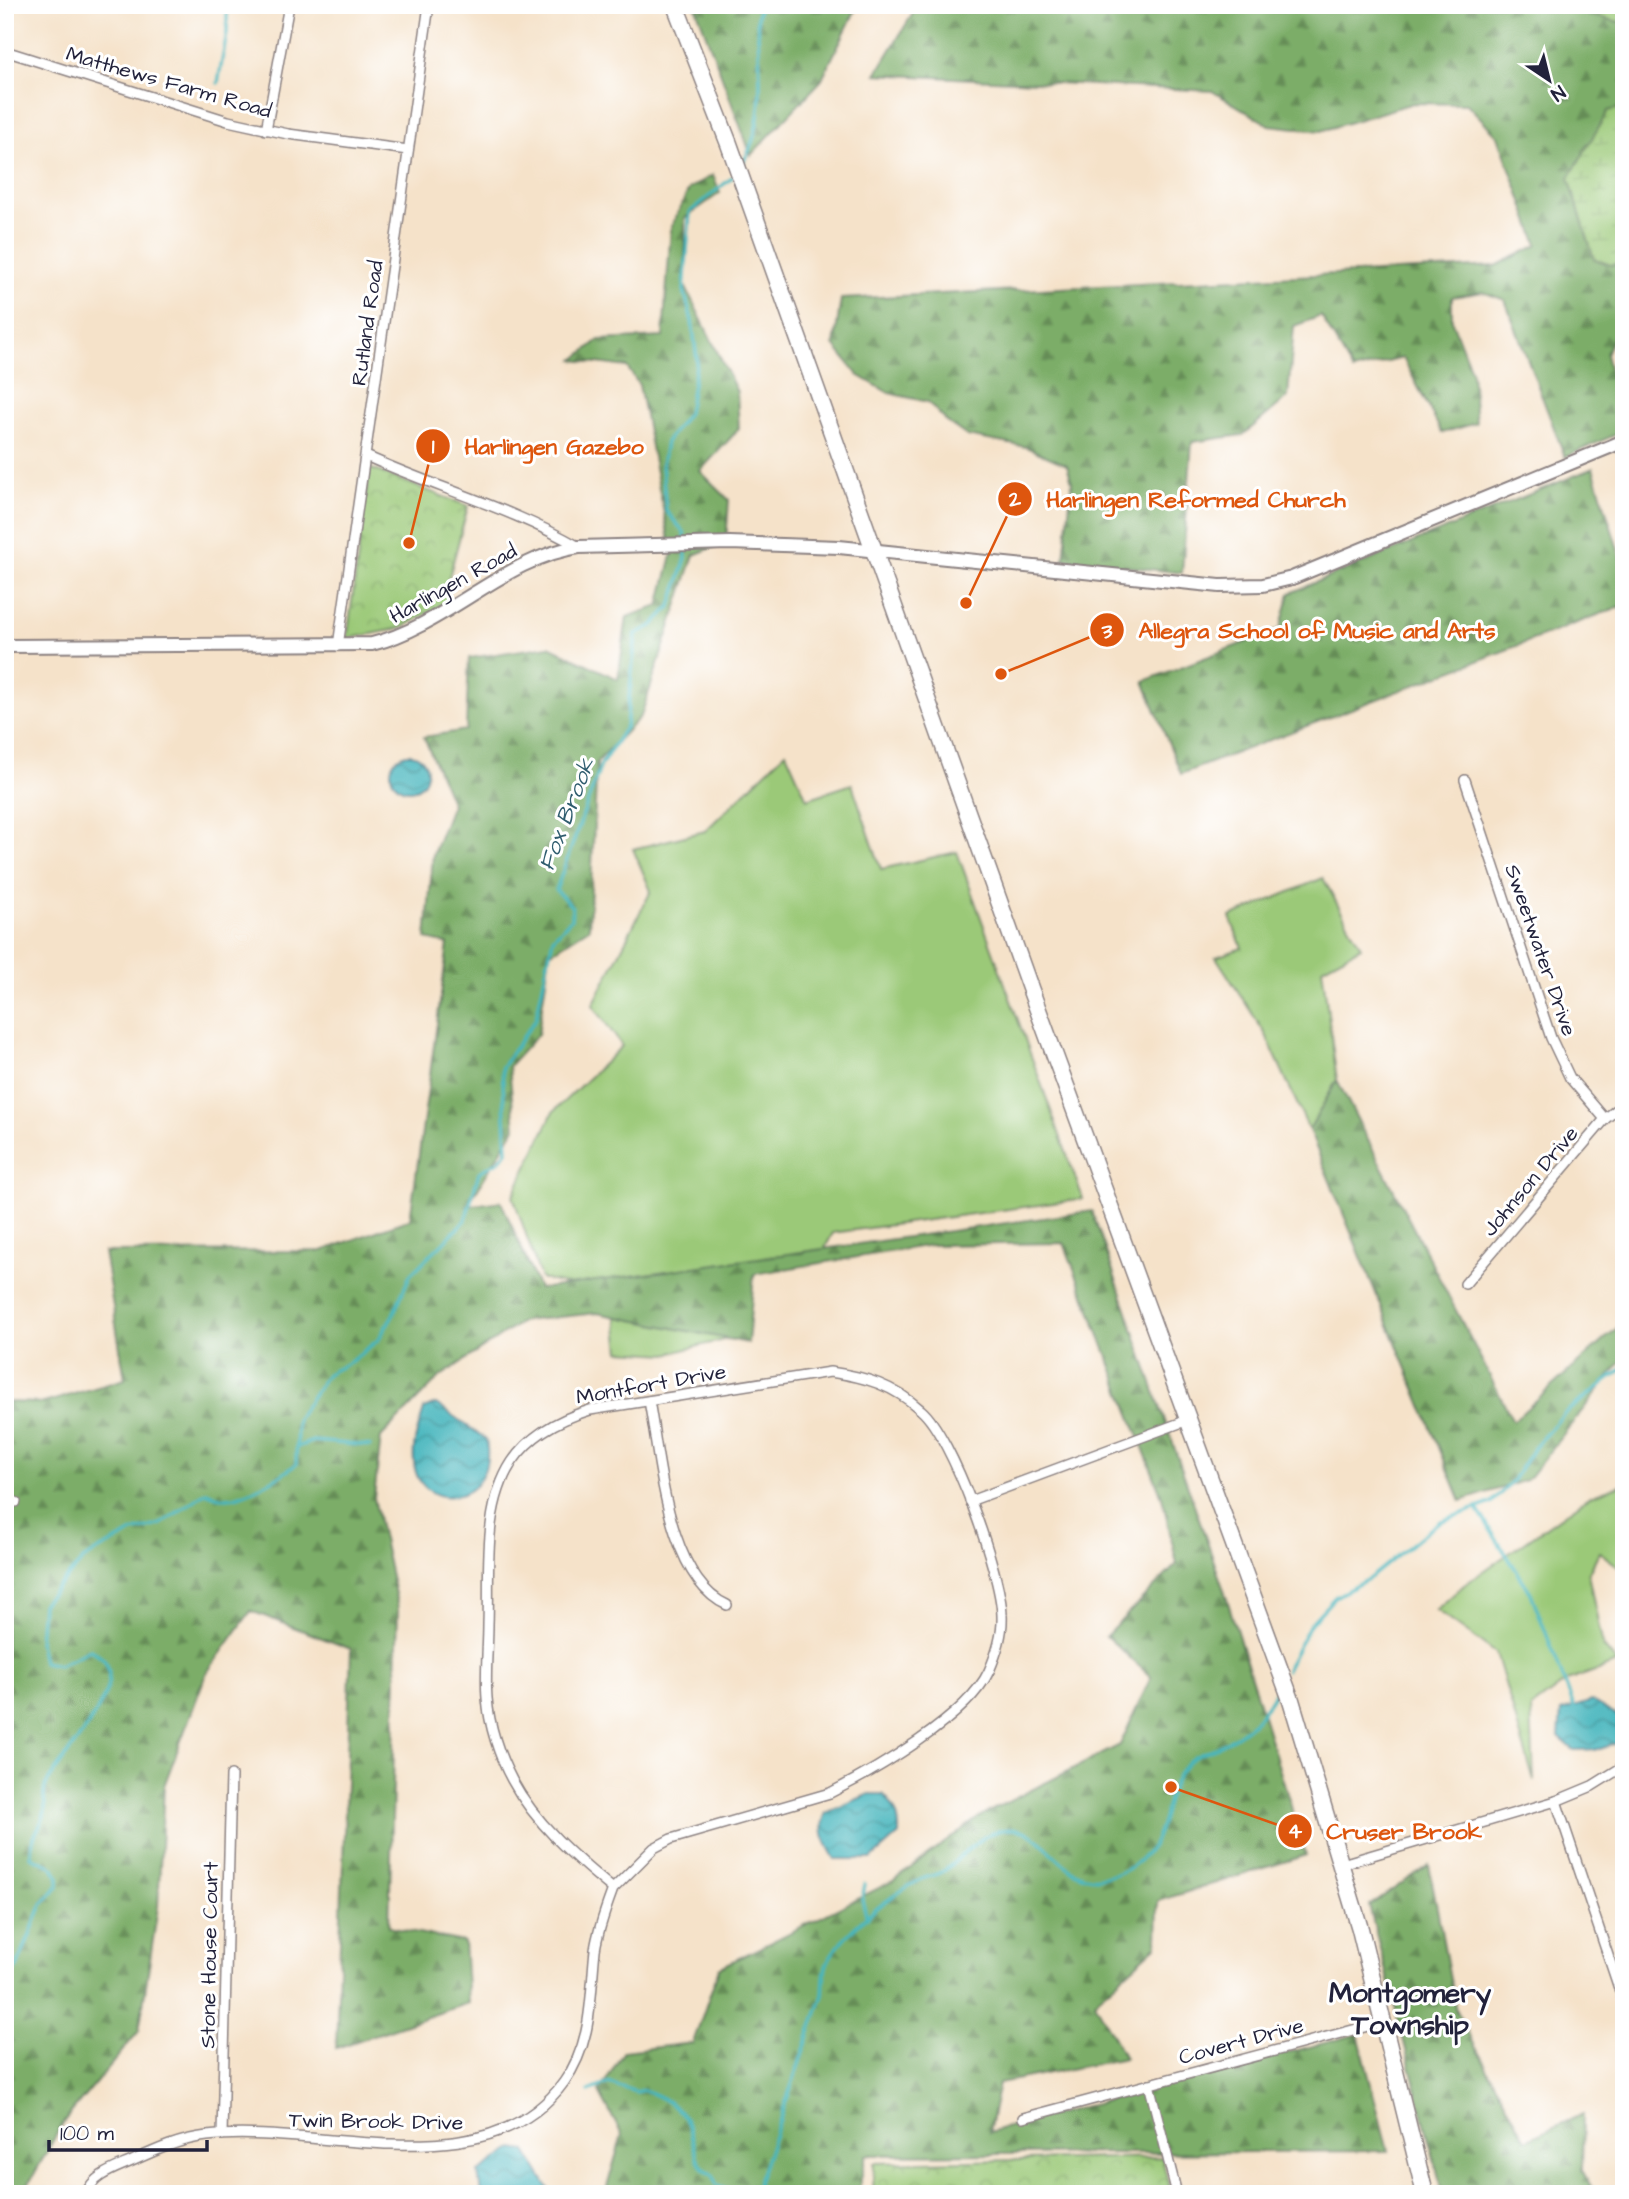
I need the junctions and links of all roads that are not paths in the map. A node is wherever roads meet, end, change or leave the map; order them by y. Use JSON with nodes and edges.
{"nodes":[{"id":1,"x":289,"y":5,"type":"edge"},
{"id":2,"x":429,"y":5,"type":"edge"},
{"id":3,"x":675,"y":5,"type":"edge"},
{"id":4,"x":5,"y":51,"type":"edge"},
{"id":5,"x":266,"y":130,"type":"junction"},
{"id":6,"x":408,"y":150,"type":"junction"},
{"id":7,"x":1624,"y":441,"type":"edge"},
{"id":8,"x":366,"y":456,"type":"junction"},
{"id":9,"x":579,"y":547,"type":"junction"},
{"id":10,"x":874,"y":550,"type":"junction"},
{"id":11,"x":5,"y":646,"type":"edge"},
{"id":12,"x":338,"y":646,"type":"junction"},
{"id":13,"x":1465,"y":780,"type":"dead end"},
{"id":14,"x":1624,"y":1104,"type":"edge"},
{"id":15,"x":1605,"y":1119,"type":"junction"},
{"id":16,"x":1465,"y":1284,"type":"dead end"},
{"id":17,"x":649,"y":1401,"type":"junction"},
{"id":18,"x":1188,"y":1420,"type":"junction"},
{"id":19,"x":970,"y":1501,"type":"junction"},
{"id":20,"x":5,"y":1502,"type":"edge"},
{"id":21,"x":16,"y":1502,"type":"dead end"},
{"id":22,"x":727,"y":1605,"type":"dead end"},
{"id":23,"x":1624,"y":1766,"type":"edge"},
{"id":24,"x":231,"y":1775,"type":"dead end"},
{"id":25,"x":1556,"y":1801,"type":"junction"},
{"id":26,"x":1342,"y":1864,"type":"junction"},
{"id":27,"x":613,"y":1889,"type":"junction"},
{"id":28,"x":596,"y":1947,"type":"joint"},
{"id":29,"x":1624,"y":2003,"type":"edge"},
{"id":30,"x":1383,"y":2022,"type":"junction"},
{"id":31,"x":1149,"y":2084,"type":"junction"},
{"id":32,"x":1023,"y":2118,"type":"dead end"},
{"id":33,"x":222,"y":2135,"type":"junction"},
{"id":34,"x":86,"y":2194,"type":"edge"},
{"id":35,"x":1177,"y":2194,"type":"edge"},
{"id":36,"x":1424,"y":2194,"type":"edge"}],
"edges":[{"from":1,"to":5,"type":"street"},
{"from":2,"to":6,"type":"street","name":"Rutland Road"},
{"from":3,"to":10,"type":"highway"},
{"from":4,"to":5,"type":"street","name":"Matthews Farm Road"},
{"from":5,"to":6,"type":"street","name":"Matthews Farm Road"},
{"from":6,"to":8,"type":"street","name":"Rutland Road"},
{"from":7,"to":10,"type":"street","name":"Harlingen Road"},
{"from":8,"to":9,"type":"street"},
{"from":8,"to":12,"type":"street","name":"Rutland Road"},
{"from":9,"to":10,"type":"street","name":"Harlingen Road"},
{"from":9,"to":12,"type":"street","name":"Harlingen Road"},
{"from":10,"to":18,"type":"highway"},
{"from":11,"to":12,"type":"street","name":"Harlingen Road"},
{"from":13,"to":15,"type":"street","name":"Sweetwater Drive"},
{"from":14,"to":15,"type":"street","name":"Johnson Drive"},
{"from":15,"to":16,"type":"street","name":"Johnson Drive"},
{"from":17,"to":19,"type":"street","name":"Montfort Drive"},
{"from":17,"to":22,"type":"street"},
{"from":17,"to":27,"type":"street","name":"Montfort Drive"},
{"from":18,"to":19,"type":"street"},
{"from":18,"to":26,"type":"highway"},
{"from":19,"to":27,"type":"street","name":"Montfort Drive"},
{"from":20,"to":21,"type":"street"},
{"from":23,"to":25,"type":"street"},
{"from":24,"to":33,"type":"street","name":"Stone House Court"},
{"from":25,"to":26,"type":"street"},
{"from":25,"to":29,"type":"street"},
{"from":26,"to":30,"type":"highway"},
{"from":27,"to":28,"type":"street","name":"Montfort Drive"},
{"from":28,"to":33,"type":"street","name":"Twin Brook Drive"},
{"from":30,"to":31,"type":"street","name":"Covert Drive"},
{"from":30,"to":36,"type":"highway"},
{"from":31,"to":32,"type":"street","name":"Covert Drive"},
{"from":31,"to":35,"type":"street"},
{"from":33,"to":34,"type":"street","name":"Twin Brook Drive"}]}
